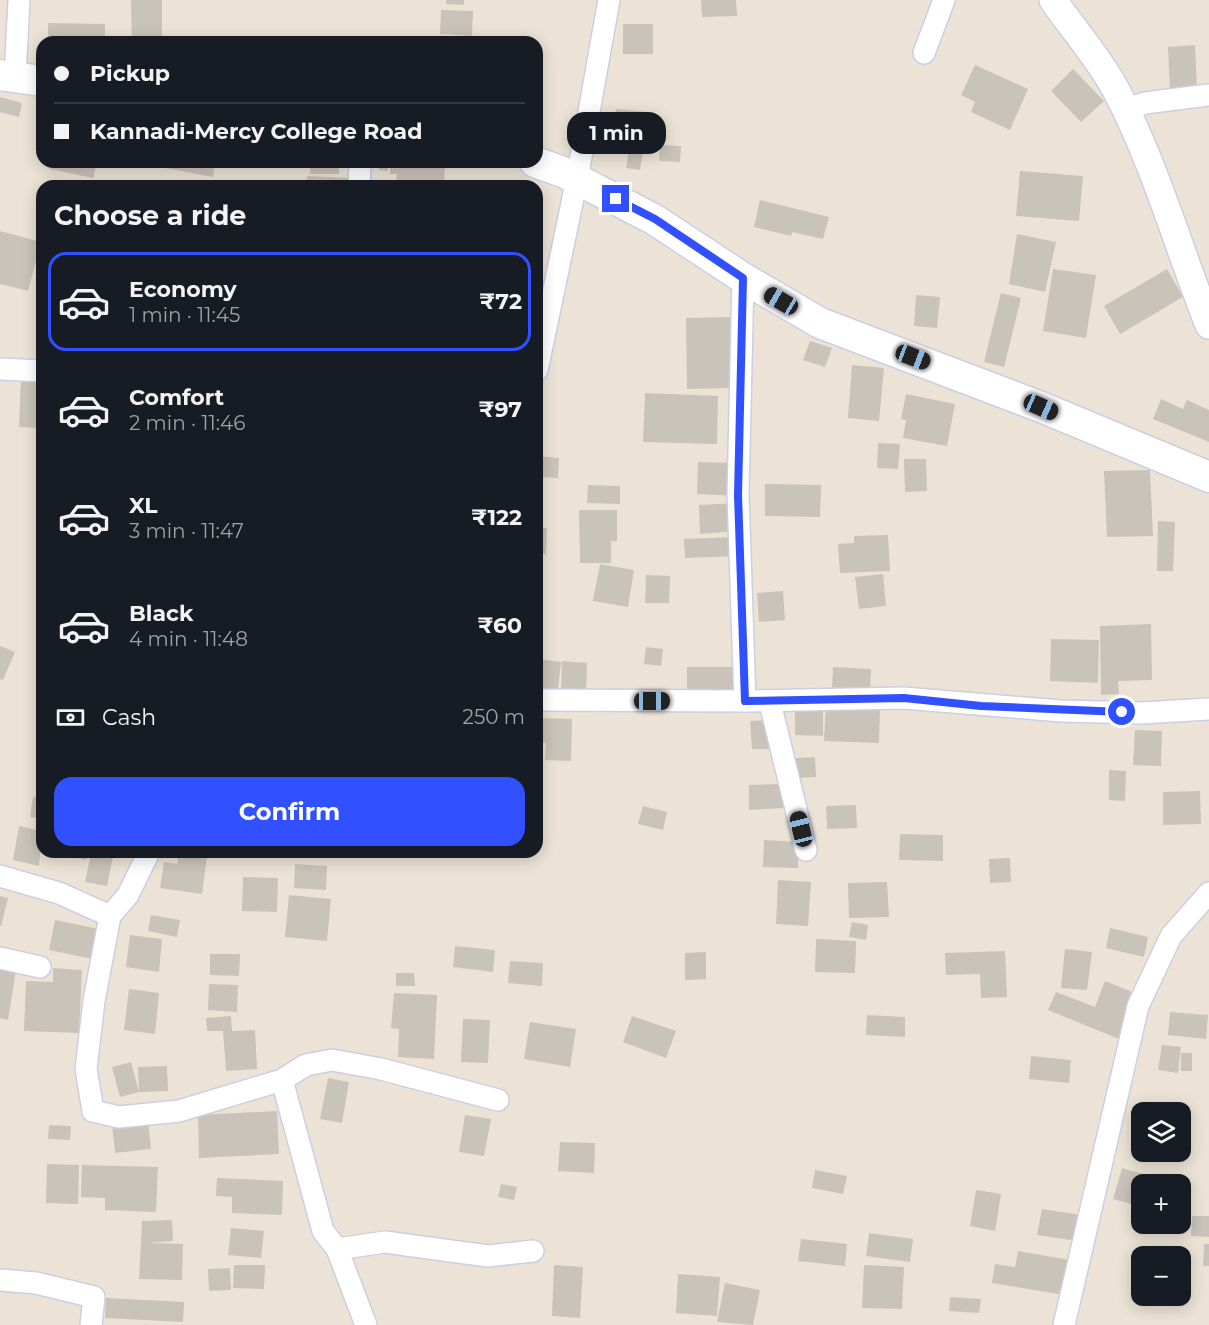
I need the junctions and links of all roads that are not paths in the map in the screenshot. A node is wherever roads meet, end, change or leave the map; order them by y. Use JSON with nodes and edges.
{"nodes":[{"id":1,"x":20,"y":0,"type":"edge"},
{"id":2,"x":609,"y":0,"type":"edge"},
{"id":3,"x":944,"y":0,"type":"edge"},
{"id":4,"x":1053,"y":0,"type":"edge"},
{"id":5,"x":924,"y":53,"type":"dead end"},
{"id":6,"x":19,"y":78,"type":"edge"},
{"id":7,"x":1209,"y":95,"type":"edge"},
{"id":8,"x":1125,"y":111,"type":"junction"},
{"id":9,"x":543,"y":165,"type":"edge"},
{"id":10,"x":577,"y":179,"type":"junction"},
{"id":11,"x":743,"y":278,"type":"junction"},
{"id":12,"x":1209,"y":325,"type":"edge"},
{"id":13,"x":543,"y":341,"type":"edge"},
{"id":14,"x":0,"y":369,"type":"edge"},
{"id":15,"x":36,"y":371,"type":"edge"},
{"id":16,"x":1209,"y":477,"type":"edge"},
{"id":17,"x":543,"y":700,"type":"edge"},
{"id":18,"x":745,"y":701,"type":"junction"},
{"id":19,"x":770,"y":703,"type":"junction"},
{"id":20,"x":1209,"y":710,"type":"edge"},
{"id":21,"x":806,"y":850,"type":"dead end"},
{"id":22,"x":146,"y":858,"type":"edge"},
{"id":23,"x":0,"y":876,"type":"edge"},
{"id":24,"x":1209,"y":893,"type":"edge"},
{"id":25,"x":111,"y":916,"type":"junction"},
{"id":26,"x":0,"y":958,"type":"edge"},
{"id":27,"x":40,"y":967,"type":"dead end"},
{"id":28,"x":282,"y":1080,"type":"junction"},
{"id":29,"x":498,"y":1100,"type":"dead end"},
{"id":30,"x":336,"y":1249,"type":"junction"},
{"id":31,"x":533,"y":1251,"type":"dead end"},
{"id":32,"x":0,"y":1280,"type":"edge"},
{"id":33,"x":91,"y":1325,"type":"edge"},
{"id":34,"x":366,"y":1325,"type":"edge"},
{"id":35,"x":1064,"y":1325,"type":"edge"}],
"edges":[{"from":1,"to":6,"type":"street"},
{"from":2,"to":10,"type":"street"},
{"from":3,"to":5,"type":"street"},
{"from":4,"to":8,"type":"street"},
{"from":7,"to":8,"type":"street"},
{"from":8,"to":12,"type":"street"},
{"from":9,"to":10,"type":"main road"},
{"from":10,"to":11,"type":"main road"},
{"from":10,"to":13,"type":"street"},
{"from":11,"to":16,"type":"main road"},
{"from":11,"to":18,"type":"street"},
{"from":14,"to":15,"type":"street"},
{"from":17,"to":18,"type":"street"},
{"from":18,"to":19,"type":"street"},
{"from":19,"to":20,"type":"street"},
{"from":19,"to":21,"type":"street"},
{"from":22,"to":25,"type":"street"},
{"from":23,"to":25,"type":"street"},
{"from":24,"to":35,"type":"street"},
{"from":25,"to":28,"type":"street"},
{"from":26,"to":27,"type":"street"},
{"from":28,"to":29,"type":"street"},
{"from":28,"to":30,"type":"street"},
{"from":30,"to":31,"type":"street"},
{"from":30,"to":34,"type":"street"},
{"from":32,"to":33,"type":"street"}]}
